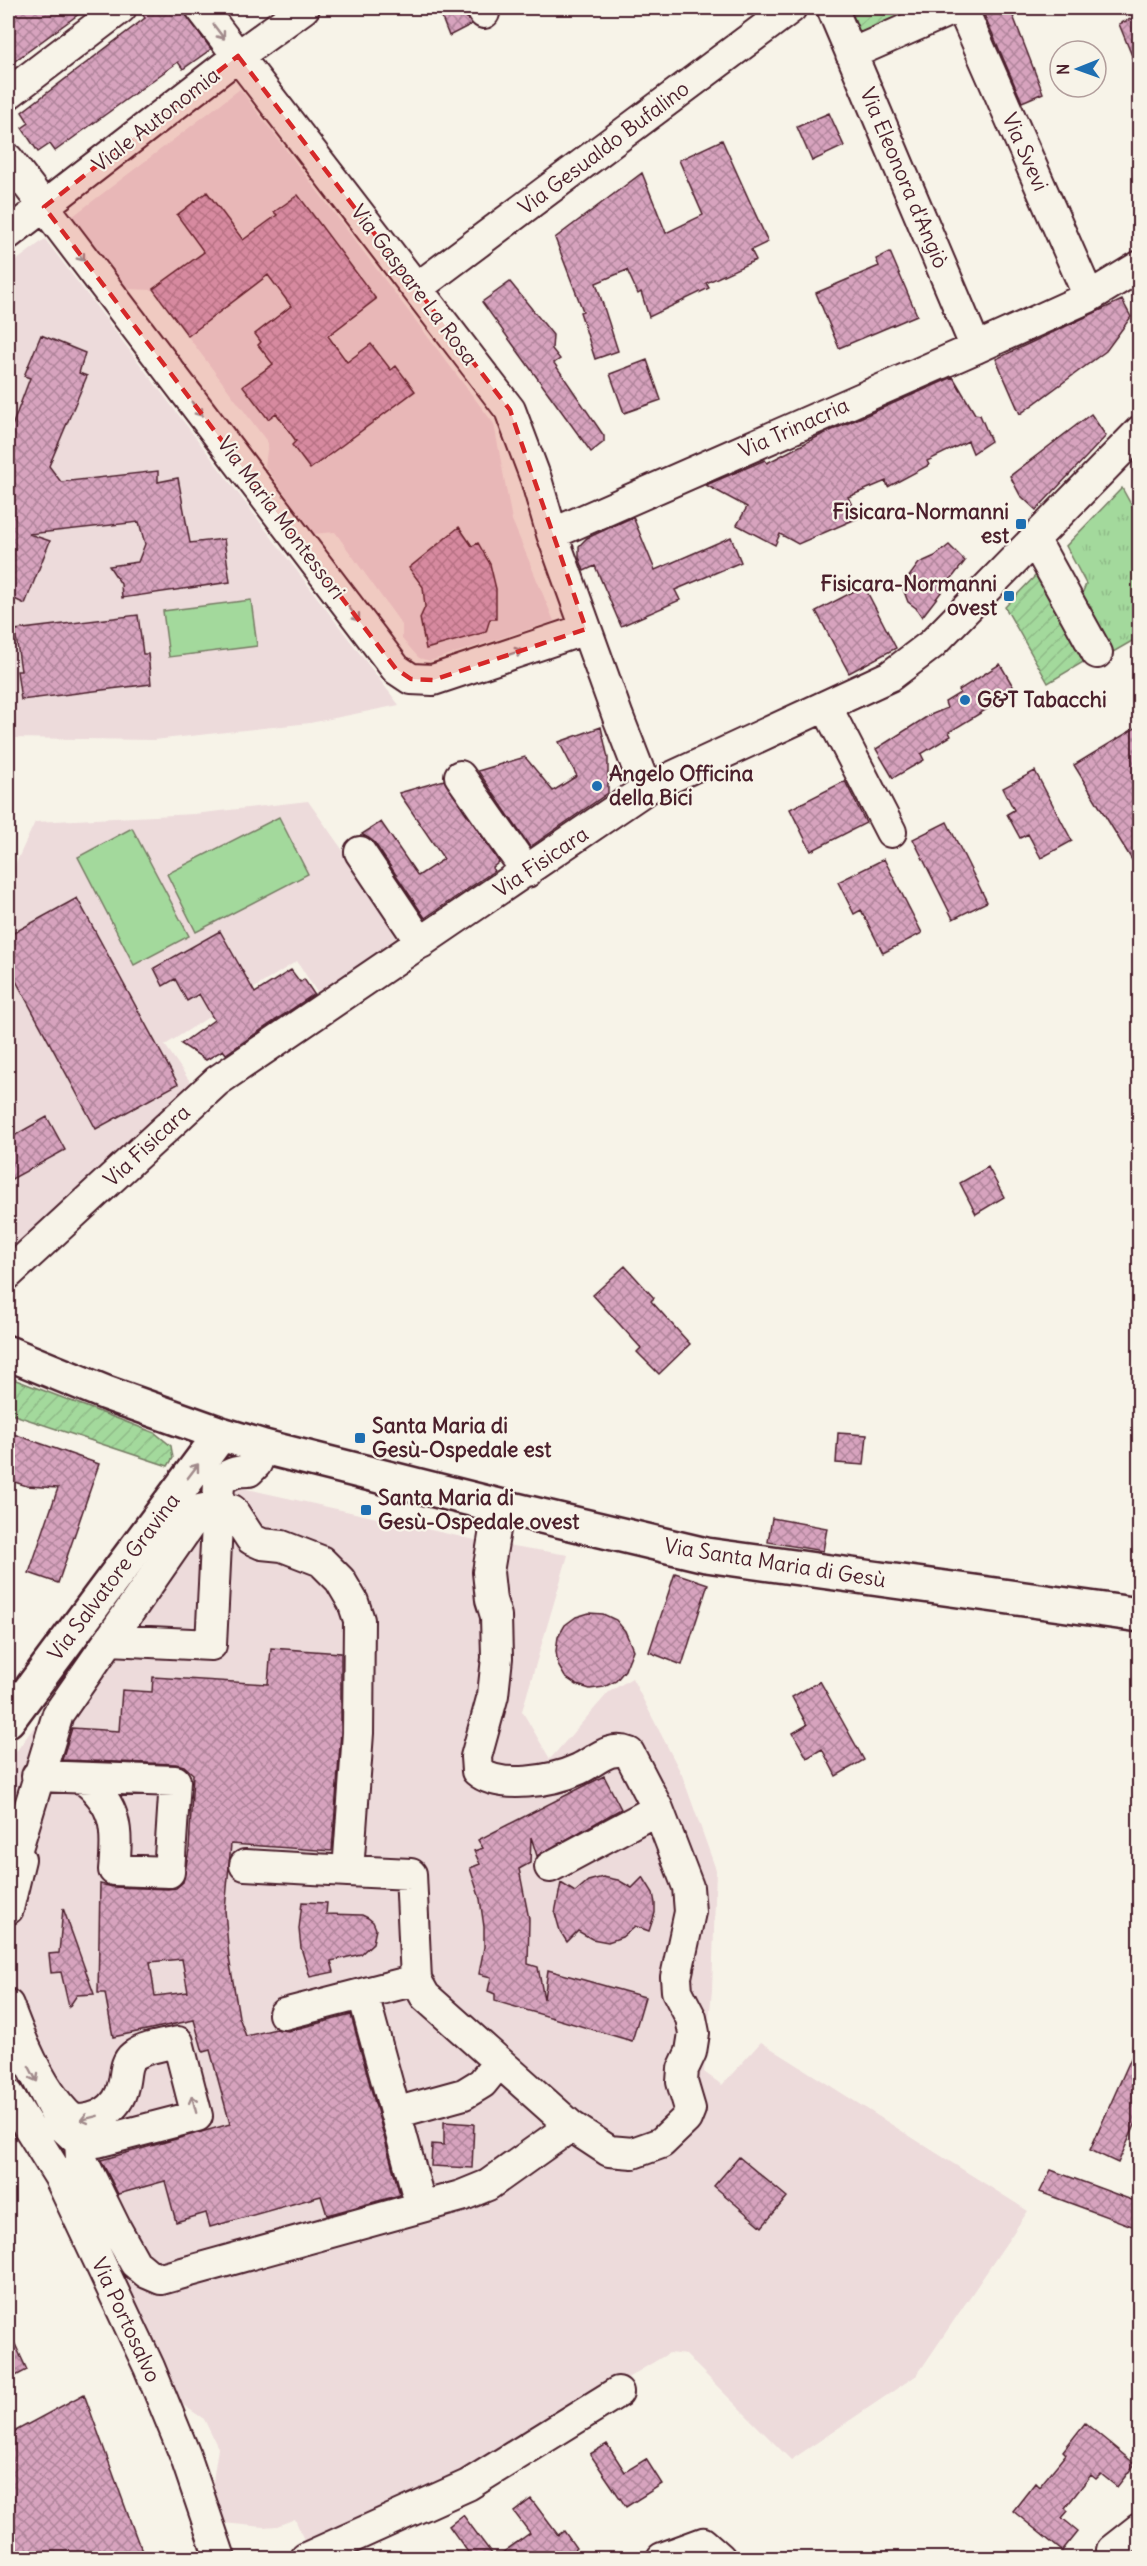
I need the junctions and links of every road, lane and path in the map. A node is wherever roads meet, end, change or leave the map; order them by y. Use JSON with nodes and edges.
{"nodes":[{"id":1,"x":121,"y":8,"type":"edge"},
{"id":2,"x":201,"y":8,"type":"edge"},
{"id":3,"x":304,"y":8,"type":"edge"},
{"id":4,"x":791,"y":8,"type":"edge"},
{"id":5,"x":832,"y":8,"type":"edge"},
{"id":6,"x":955,"y":8,"type":"edge"},
{"id":7,"x":962,"y":8,"type":"edge"},
{"id":8,"x":851,"y":54,"type":"junction"},
{"id":9,"x":238,"y":56,"type":"junction"},
{"id":10,"x":8,"y":94,"type":"edge"},
{"id":11,"x":8,"y":159,"type":"edge"},
{"id":12,"x":44,"y":207,"type":"junction"},
{"id":13,"x":8,"y":234,"type":"edge"},
{"id":14,"x":1140,"y":266,"type":"edge"},
{"id":15,"x":417,"y":288,"type":"junction"},
{"id":16,"x":1089,"y":297,"type":"junction"},
{"id":17,"x":976,"y":348,"type":"junction"},
{"id":18,"x":1140,"y":430,"type":"edge"},
{"id":19,"x":552,"y":534,"type":"junction"},
{"id":20,"x":1034,"y":539,"type":"junction"},
{"id":21,"x":589,"y":637,"type":"junction"},
{"id":22,"x":1097,"y":653,"type":"dead end"},
{"id":23,"x":826,"y":706,"type":"junction"},
{"id":24,"x":460,"y":776,"type":"dead end"},
{"id":25,"x":646,"y":789,"type":"junction"},
{"id":26,"x":891,"y":832,"type":"dead end"},
{"id":27,"x":360,"y":852,"type":"dead end"},
{"id":28,"x":527,"y":872,"type":"junction"},
{"id":29,"x":421,"y":943,"type":"junction"},
{"id":30,"x":8,"y":1274,"type":"edge"},
{"id":31,"x":8,"y":1353,"type":"edge"},
{"id":32,"x":8,"y":1366,"type":"edge"},
{"id":33,"x":106,"y":1393,"type":"junction"},
{"id":34,"x":221,"y":1434,"type":"junction"},
{"id":35,"x":264,"y":1447,"type":"junction"},
{"id":36,"x":218,"y":1506,"type":"junction"},
{"id":37,"x":499,"y":1506,"type":"junction"},
{"id":38,"x":1140,"y":1616,"type":"edge"},
{"id":39,"x":110,"y":1640,"type":"junction"},
{"id":40,"x":8,"y":1720,"type":"edge"},
{"id":41,"x":37,"y":1776,"type":"junction"},
{"id":42,"x":83,"y":1778,"type":"dead end"},
{"id":43,"x":658,"y":1809,"type":"junction"},
{"id":44,"x":245,"y":1865,"type":"dead end"},
{"id":45,"x":550,"y":1867,"type":"dead end"},
{"id":46,"x":348,"y":1871,"type":"junction"},
{"id":47,"x":8,"y":1878,"type":"edge"},
{"id":48,"x":8,"y":1909,"type":"edge"},
{"id":49,"x":416,"y":1980,"type":"junction"},
{"id":50,"x":363,"y":1994,"type":"junction"},
{"id":51,"x":8,"y":2005,"type":"edge"},
{"id":52,"x":284,"y":2014,"type":"dead end"},
{"id":53,"x":8,"y":2022,"type":"edge"},
{"id":54,"x":499,"y":2062,"type":"junction"},
{"id":55,"x":8,"y":2094,"type":"edge"},
{"id":56,"x":395,"y":2113,"type":"junction"},
{"id":57,"x":571,"y":2126,"type":"junction"},
{"id":58,"x":81,"y":2141,"type":"junction"},
{"id":59,"x":421,"y":2206,"type":"junction"},
{"id":60,"x":618,"y":2392,"type":"dead end"},
{"id":61,"x":1140,"y":2528,"type":"edge"},
{"id":62,"x":1112,"y":2550,"type":"dead end"},
{"id":63,"x":220,"y":2559,"type":"edge"},
{"id":64,"x":306,"y":2559,"type":"edge"},
{"id":65,"x":662,"y":2559,"type":"edge"},
{"id":66,"x":720,"y":2559,"type":"edge"}],
"edges":[{"from":1,"to":10,"type":"street"},
{"from":2,"to":9,"type":"street","name":"Via Gaspare La Rosa","one_way":true},
{"from":3,"to":9,"type":"street","name":"Viale Autonomia"},
{"from":4,"to":15,"type":"street","name":"Via Gesualdo Bufalino"},
{"from":5,"to":8,"type":"street","name":"Via Eleonora d'Angiò"},
{"from":6,"to":8,"type":"street"},
{"from":7,"to":16,"type":"street","name":"Via Svevi"},
{"from":8,"to":17,"type":"street","name":"Via Eleonora d'Angiò"},
{"from":9,"to":12,"type":"street","name":"Viale Autonomia"},
{"from":9,"to":15,"type":"street","name":"Via Gaspare La Rosa"},
{"from":11,"to":12,"type":"street","name":"Via Maria Montessori"},
{"from":12,"to":13,"type":"street","name":"Viale Autonomia"},
{"from":12,"to":21,"type":"street","name":"Via Maria Montessori","one_way":true},
{"from":14,"to":16,"type":"street","name":"Via Trinacria"},
{"from":15,"to":19,"type":"street","name":"Via Gaspare La Rosa"},
{"from":16,"to":17,"type":"street","name":"Via Trinacria"},
{"from":17,"to":19,"type":"street","name":"Via Trinacria"},
{"from":18,"to":20,"type":"street","name":"Via Fisicara"},
{"from":19,"to":21,"type":"street"},
{"from":20,"to":22,"type":"street"},
{"from":20,"to":23,"type":"street","name":"Via Fisicara"},
{"from":21,"to":25,"type":"street"},
{"from":23,"to":25,"type":"street","name":"Via Fisicara"},
{"from":23,"to":26,"type":"street"},
{"from":24,"to":28,"type":"street"},
{"from":25,"to":28,"type":"street","name":"Via Fisicara"},
{"from":27,"to":29,"type":"street"},
{"from":28,"to":29,"type":"street","name":"Via Fisicara"},
{"from":29,"to":30,"type":"street","name":"Via Fisicara"},
{"from":31,"to":33,"type":"main road"},
{"from":32,"to":33,"type":"main road"},
{"from":33,"to":34,"type":"main road","name":"Via Santa Maria di Gesù"},
{"from":34,"to":35,"type":"main road","name":"Via Santa Maria di Gesù"},
{"from":40,"to":34,"type":"main road","name":"Via Salvatore Gravina","one_way":true},
{"from":35,"to":36,"type":"street"},
{"from":35,"to":37,"type":"main road","name":"Via Santa Maria di Gesù"},
{"from":36,"to":39,"type":"street"},
{"from":36,"to":39,"type":"street"},
{"from":36,"to":46,"type":"street"},
{"from":37,"to":38,"type":"main road","name":"Via Santa Maria di Gesù"},
{"from":37,"to":43,"type":"street"},
{"from":39,"to":41,"type":"street"},
{"from":41,"to":42,"type":"street"},
{"from":41,"to":47,"type":"street"},
{"from":41,"to":48,"type":"street"},
{"from":43,"to":45,"type":"street"},
{"from":43,"to":57,"type":"street"},
{"from":44,"to":46,"type":"street"},
{"from":46,"to":49,"type":"street"},
{"from":49,"to":50,"type":"street"},
{"from":49,"to":54,"type":"street"},
{"from":50,"to":52,"type":"street"},
{"from":50,"to":56,"type":"street"},
{"from":58,"to":51,"type":"street","one_way":true},
{"from":53,"to":58,"type":"street","one_way":true},
{"from":54,"to":56,"type":"street"},
{"from":54,"to":57,"type":"street"},
{"from":55,"to":63,"type":"street","name":"Via Portosalvo"},
{"from":56,"to":59,"type":"street"},
{"from":57,"to":59,"type":"street"},
{"from":58,"to":59,"type":"street"},
{"from":60,"to":64,"type":"street"},
{"from":61,"to":62,"type":"street"},
{"from":65,"to":66,"type":"street"}]}
